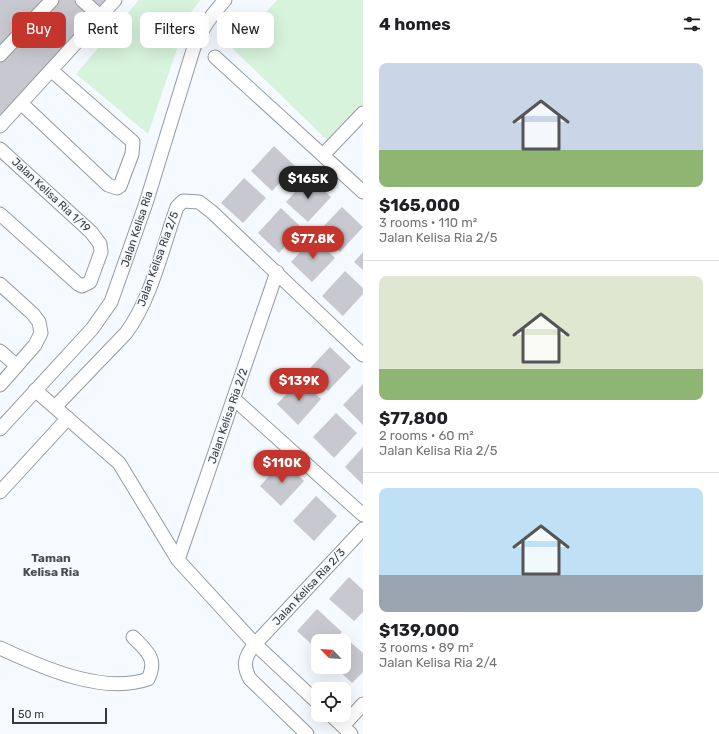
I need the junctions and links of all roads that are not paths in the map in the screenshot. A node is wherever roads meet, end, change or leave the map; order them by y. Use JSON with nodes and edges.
{"nodes":[{"id":1,"x":52,"y":0,"type":"edge"},
{"id":2,"x":82,"y":0,"type":"edge"},
{"id":3,"x":115,"y":0,"type":"edge"},
{"id":4,"x":225,"y":0,"type":"edge"},
{"id":5,"x":96,"y":12,"type":"edge"},
{"id":6,"x":104,"y":12,"type":"edge"},
{"id":7,"x":74,"y":45,"type":"edge"},
{"id":8,"x":0,"y":55,"type":"edge"},
{"id":9,"x":215,"y":57,"type":"dead end"},
{"id":10,"x":51,"y":70,"type":"junction"},
{"id":11,"x":21,"y":103,"type":"junction"},
{"id":12,"x":363,"y":113,"type":"edge"},
{"id":13,"x":0,"y":126,"type":"edge"},
{"id":14,"x":0,"y":149,"type":"edge"},
{"id":15,"x":323,"y":155,"type":"junction"},
{"id":16,"x":363,"y":192,"type":"edge"},
{"id":17,"x":0,"y":214,"type":"edge"},
{"id":18,"x":277,"y":272,"type":"junction"},
{"id":19,"x":0,"y":284,"type":"edge"},
{"id":20,"x":0,"y":351,"type":"edge"},
{"id":21,"x":363,"y":355,"type":"edge"},
{"id":22,"x":17,"y":366,"type":"junction"},
{"id":23,"x":0,"y":385,"type":"edge"},
{"id":24,"x":35,"y":390,"type":"junction"},
{"id":25,"x":234,"y":399,"type":"junction"},
{"id":26,"x":55,"y":407,"type":"junction"},
{"id":27,"x":68,"y":418,"type":"junction"},
{"id":28,"x":0,"y":429,"type":"edge"},
{"id":29,"x":0,"y":492,"type":"edge"},
{"id":30,"x":363,"y":515,"type":"edge"},
{"id":31,"x":363,"y":529,"type":"edge"},
{"id":32,"x":178,"y":560,"type":"junction"},
{"id":33,"x":133,"y":637,"type":"dead end"},
{"id":34,"x":255,"y":644,"type":"junction"},
{"id":35,"x":0,"y":648,"type":"edge"},
{"id":36,"x":311,"y":696,"type":"edge"},
{"id":37,"x":363,"y":704,"type":"edge"},
{"id":38,"x":338,"y":722,"type":"edge"},
{"id":39,"x":347,"y":730,"type":"edge"},
{"id":40,"x":308,"y":734,"type":"edge"}],
"edges":[{"from":1,"to":8,"type":"street"},
{"from":2,"to":5,"type":"street"},
{"from":3,"to":6,"type":"street"},
{"from":4,"to":24,"type":"street","name":"Jalan Kelisa Ria"},
{"from":7,"to":10,"type":"street"},
{"from":9,"to":15,"type":"street"},
{"from":10,"to":11,"type":"street"},
{"from":10,"to":11,"type":"street"},
{"from":11,"to":13,"type":"street"},
{"from":12,"to":15,"type":"street"},
{"from":14,"to":17,"type":"street","name":"Jalan Kelisa Ria 1/19"},
{"from":15,"to":16,"type":"street"},
{"from":18,"to":21,"type":"street","name":"Jalan Kelisa Ria 2/5"},
{"from":18,"to":25,"type":"street","name":"Jalan Kelisa Ria 2/2"},
{"from":18,"to":26,"type":"street","name":"Jalan Kelisa Ria 2/5"},
{"from":19,"to":22,"type":"street"},
{"from":20,"to":22,"type":"street"},
{"from":22,"to":23,"type":"street"},
{"from":24,"to":26,"type":"street"},
{"from":24,"to":28,"type":"street","name":"Jalan Kelisa Ria"},
{"from":25,"to":30,"type":"street"},
{"from":25,"to":32,"type":"street","name":"Jalan Kelisa Ria 2/2"},
{"from":26,"to":27,"type":"street"},
{"from":27,"to":29,"type":"street"},
{"from":27,"to":32,"type":"street"},
{"from":31,"to":34,"type":"street","name":"Jalan Kelisa Ria 2/3"},
{"from":32,"to":34,"type":"street"},
{"from":33,"to":35,"type":"street"},
{"from":34,"to":36,"type":"street"},
{"from":34,"to":40,"type":"street","name":"Jalan Kelisa Ria 2/3"},
{"from":37,"to":39,"type":"street"},
{"from":38,"to":39,"type":"street"}]}
